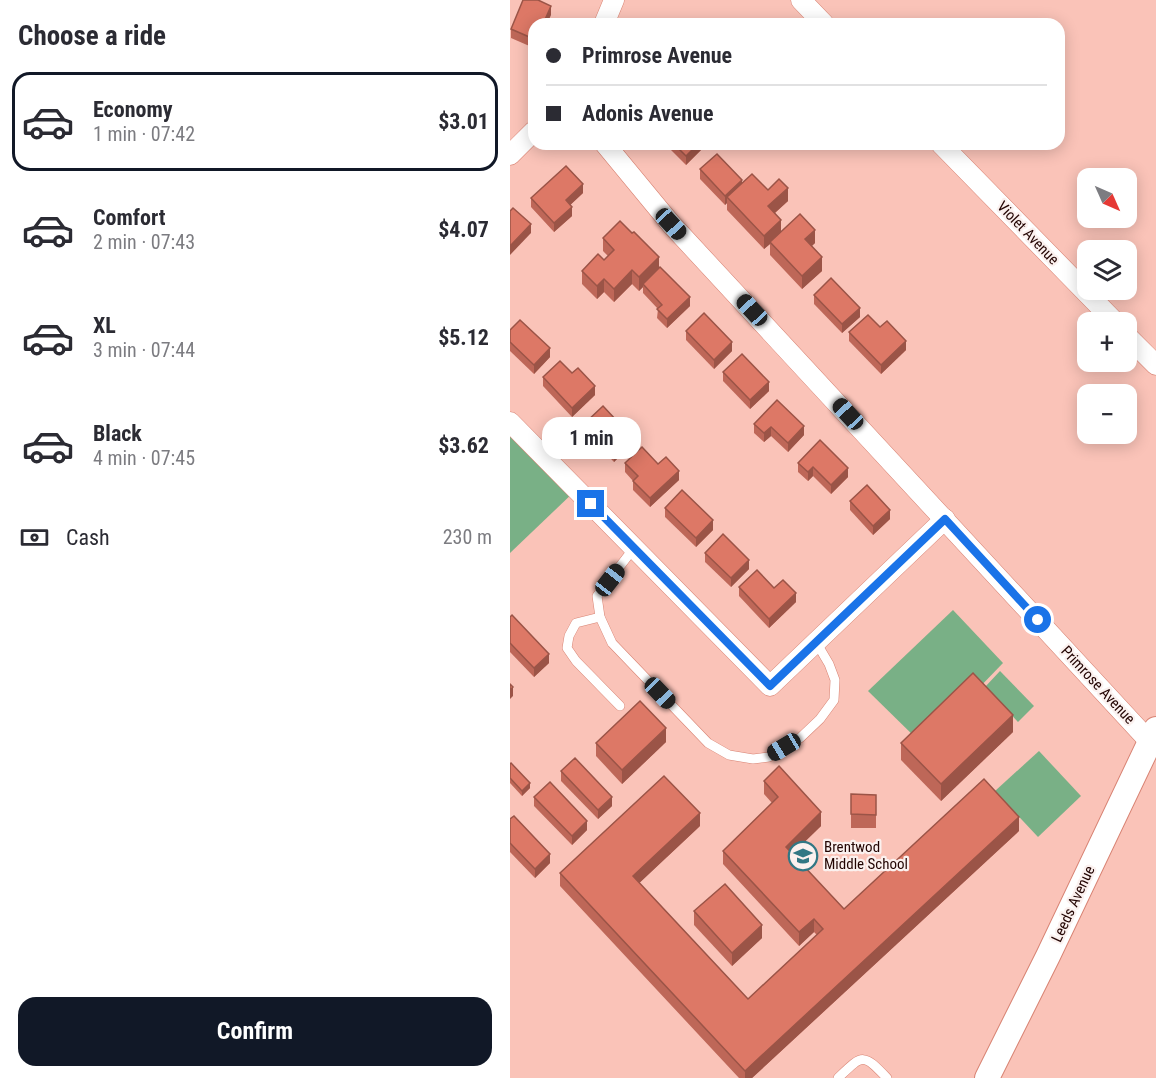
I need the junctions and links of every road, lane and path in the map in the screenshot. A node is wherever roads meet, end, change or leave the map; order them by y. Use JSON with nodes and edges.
{"nodes":[{"id":1,"x":614,"y":0,"type":"edge"},
{"id":2,"x":801,"y":0,"type":"edge"},
{"id":3,"x":606,"y":18,"type":"edge"},
{"id":4,"x":818,"y":18,"type":"edge"},
{"id":5,"x":528,"y":136,"type":"edge"},
{"id":6,"x":610,"y":150,"type":"edge"},
{"id":7,"x":947,"y":150,"type":"edge"},
{"id":8,"x":510,"y":155,"type":"edge"},
{"id":9,"x":1105,"y":312,"type":"edge"},
{"id":10,"x":1137,"y":345,"type":"edge"},
{"id":11,"x":1156,"y":365,"type":"edge"},
{"id":12,"x":510,"y":422,"type":"edge"},
{"id":13,"x":945,"y":519,"type":"junction"},
{"id":14,"x":634,"y":548,"type":"junction"},
{"id":15,"x":600,"y":616,"type":"junction"},
{"id":16,"x":816,"y":642,"type":"junction"},
{"id":17,"x":620,"y":706,"type":"dead end"},
{"id":18,"x":1154,"y":738,"type":"edge"},
{"id":19,"x":838,"y":1078,"type":"edge"},
{"id":20,"x":887,"y":1078,"type":"edge"},
{"id":21,"x":987,"y":1078,"type":"edge"}],
"edges":[{"from":1,"to":3,"type":"street"},
{"from":2,"to":4,"type":"street"},
{"from":5,"to":8,"type":"street"},
{"from":6,"to":13,"type":"street","name":"Primrose Avenue"},
{"from":7,"to":9,"type":"street","name":"Violet Avenue"},
{"from":10,"to":11,"type":"street"},
{"from":12,"to":14,"type":"street"},
{"from":13,"to":16,"type":"street"},
{"from":13,"to":18,"type":"street","name":"Primrose Avenue"},
{"from":14,"to":15,"type":"lane"},
{"from":14,"to":16,"type":"street"},
{"from":15,"to":16,"type":"lane"},
{"from":15,"to":17,"type":"lane"},
{"from":18,"to":21,"type":"street","name":"Leeds Avenue"},
{"from":19,"to":20,"type":"lane"}]}
